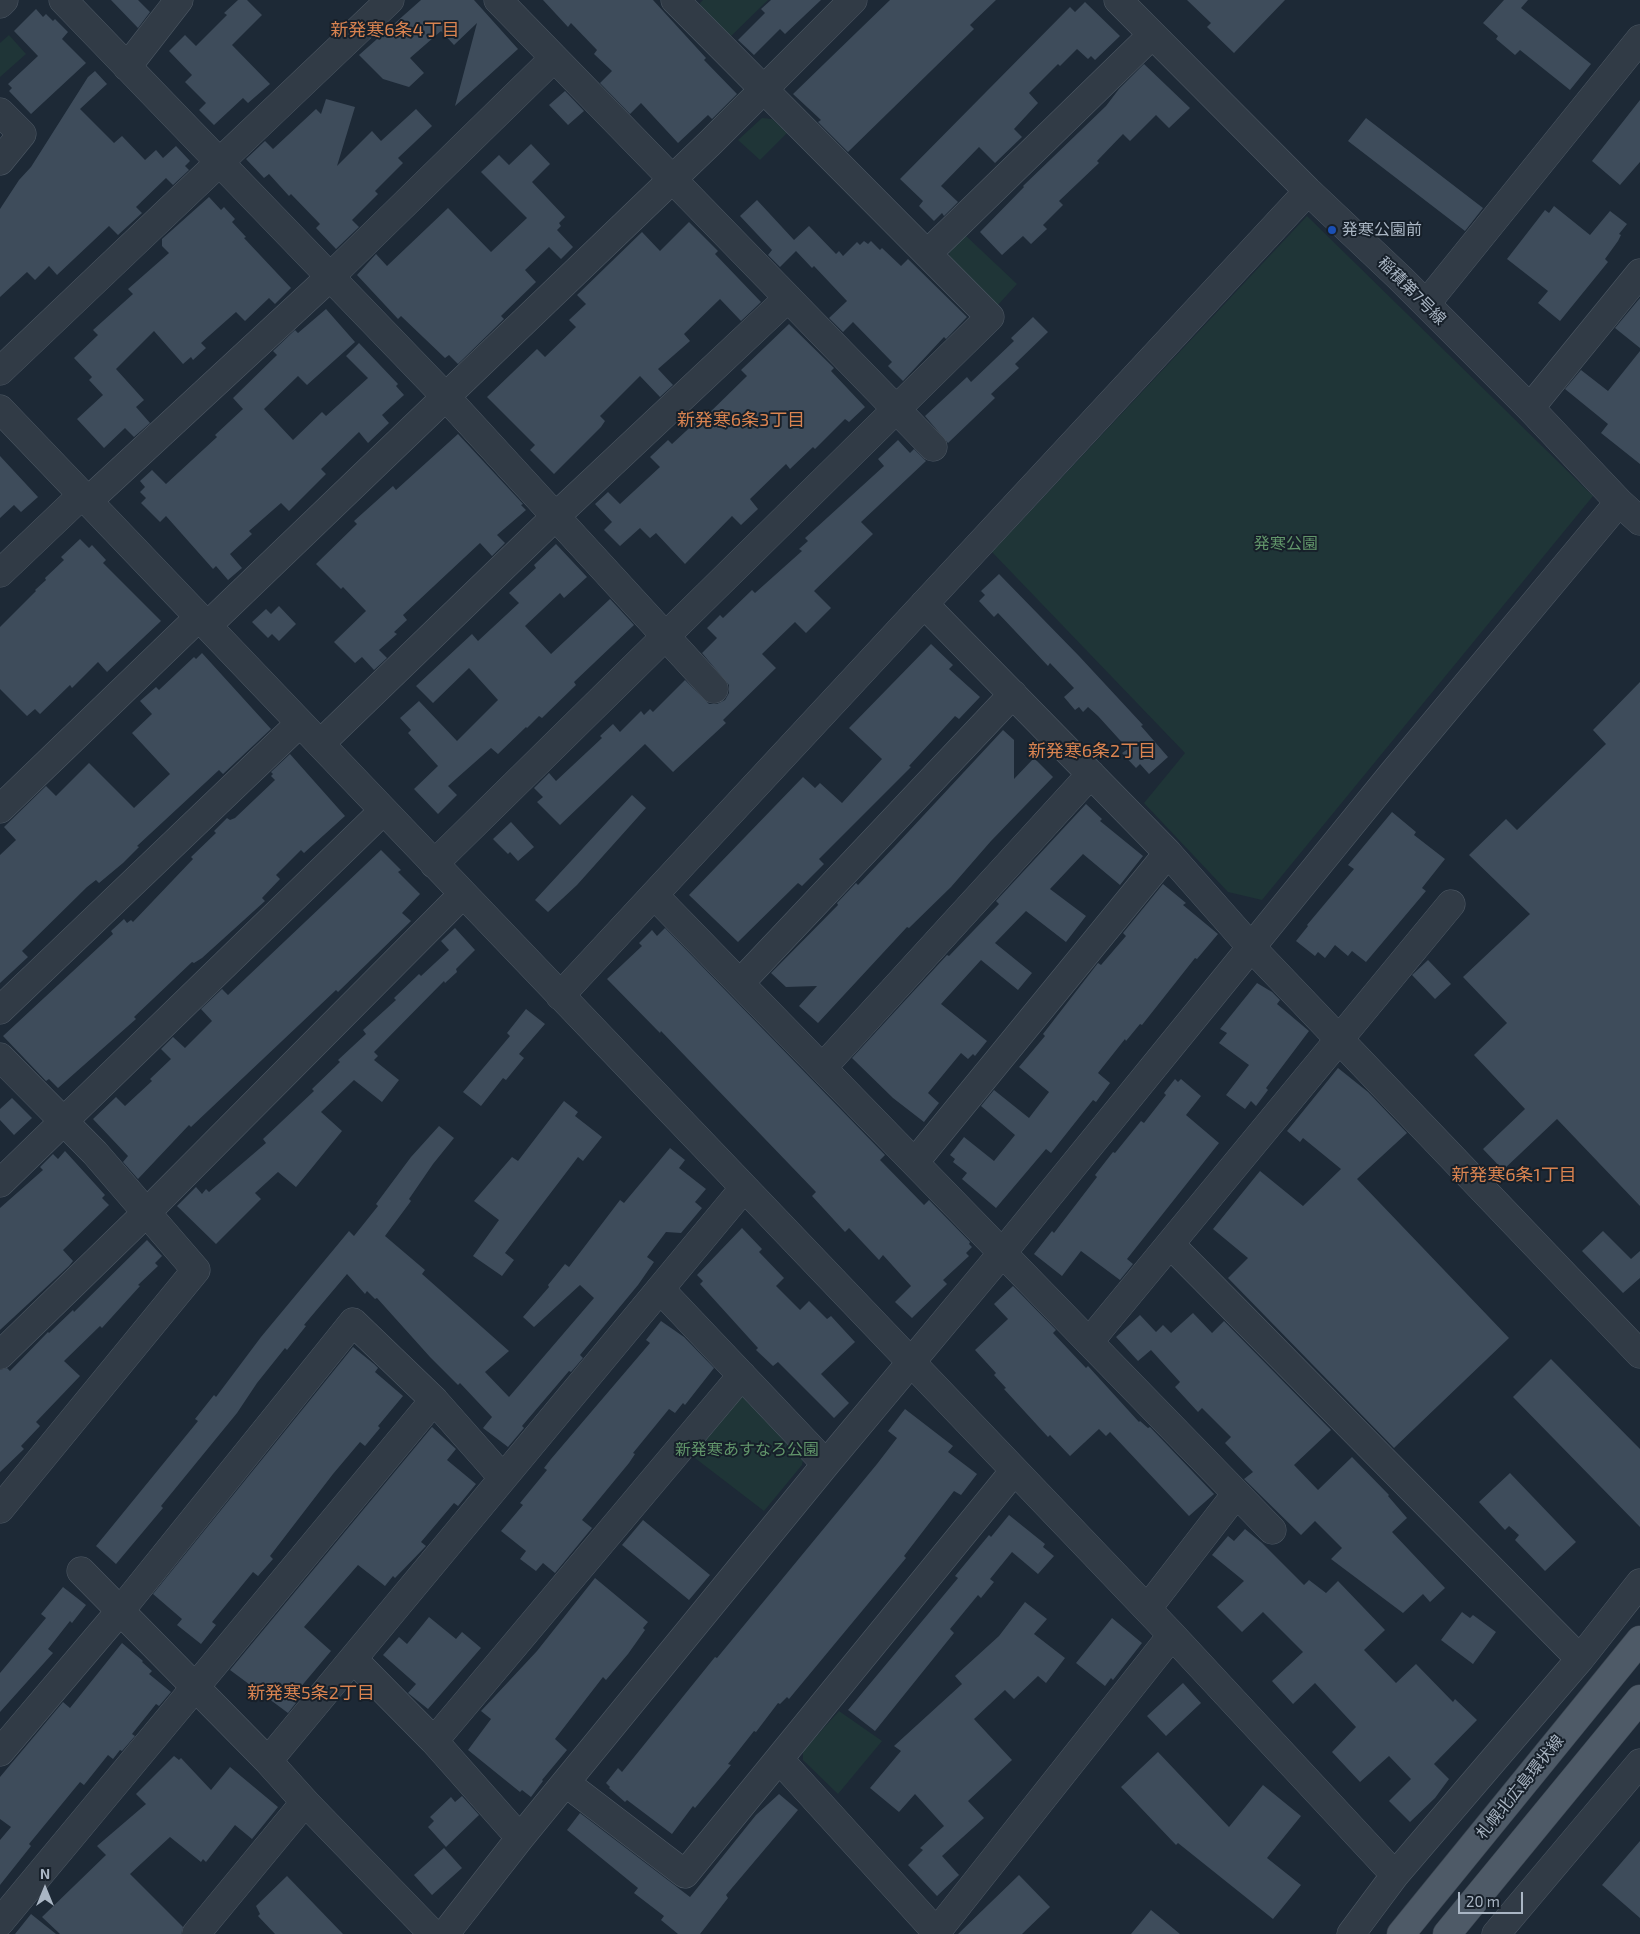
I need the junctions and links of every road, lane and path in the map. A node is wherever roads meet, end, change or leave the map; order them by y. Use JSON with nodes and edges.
{"nodes":[{"id":1,"x":4,"y":0,"type":"edge"},
{"id":2,"x":63,"y":0,"type":"edge"},
{"id":3,"x":179,"y":0,"type":"edge"},
{"id":4,"x":390,"y":0,"type":"edge"},
{"id":5,"x":498,"y":0,"type":"edge"},
{"id":6,"x":853,"y":0,"type":"edge"},
{"id":7,"x":1118,"y":0,"type":"edge"},
{"id":8,"x":681,"y":2,"type":"edge"},
{"id":9,"x":0,"y":4,"type":"edge"},
{"id":10,"x":1152,"y":35,"type":"junction"},
{"id":11,"x":1640,"y":39,"type":"edge"},
{"id":12,"x":554,"y":58,"type":"junction"},
{"id":13,"x":127,"y":67,"type":"junction"},
{"id":14,"x":764,"y":89,"type":"junction"},
{"id":15,"x":0,"y":112,"type":"edge"},
{"id":16,"x":0,"y":160,"type":"edge"},
{"id":17,"x":220,"y":162,"type":"junction"},
{"id":18,"x":672,"y":179,"type":"junction"},
{"id":19,"x":1308,"y":190,"type":"junction"},
{"id":20,"x":928,"y":253,"type":"junction"},
{"id":21,"x":1640,"y":273,"type":"edge"},
{"id":22,"x":330,"y":277,"type":"junction"},
{"id":23,"x":788,"y":298,"type":"junction"},
{"id":24,"x":1426,"y":304,"type":"junction"},
{"id":25,"x":0,"y":371,"type":"edge"},
{"id":26,"x":446,"y":397,"type":"junction"},
{"id":27,"x":1530,"y":408,"type":"junction"},
{"id":28,"x":0,"y":409,"type":"edge"},
{"id":29,"x":896,"y":410,"type":"junction"},
{"id":30,"x":933,"y":447,"type":"dead end"},
{"id":31,"x":85,"y":498,"type":"junction"},
{"id":32,"x":1633,"y":511,"type":"edge"},
{"id":33,"x":556,"y":516,"type":"junction"},
{"id":34,"x":0,"y":574,"type":"edge"},
{"id":35,"x":924,"y":604,"type":"junction"},
{"id":36,"x":203,"y":621,"type":"junction"},
{"id":37,"x":666,"y":636,"type":"junction"},
{"id":38,"x":714,"y":689,"type":"dead end"},
{"id":39,"x":1013,"y":694,"type":"junction"},
{"id":40,"x":300,"y":723,"type":"junction"},
{"id":41,"x":320,"y":744,"type":"junction"},
{"id":42,"x":1091,"y":774,"type":"junction"},
{"id":43,"x":0,"y":808,"type":"edge"},
{"id":44,"x":383,"y":811,"type":"junction"},
{"id":45,"x":1168,"y":853,"type":"junction"},
{"id":46,"x":434,"y":864,"type":"junction"},
{"id":47,"x":463,"y":894,"type":"junction"},
{"id":48,"x":654,"y":895,"type":"junction"},
{"id":49,"x":1451,"y":904,"type":"dead end"},
{"id":50,"x":1251,"y":947,"type":"junction"},
{"id":51,"x":740,"y":983,"type":"junction"},
{"id":52,"x":560,"y":996,"type":"junction"},
{"id":53,"x":0,"y":1010,"type":"edge"},
{"id":54,"x":1339,"y":1038,"type":"junction"},
{"id":55,"x":0,"y":1057,"type":"edge"},
{"id":56,"x":822,"y":1067,"type":"junction"},
{"id":57,"x":64,"y":1121,"type":"junction"},
{"id":58,"x":915,"y":1162,"type":"junction"},
{"id":59,"x":0,"y":1183,"type":"edge"},
{"id":60,"x":744,"y":1188,"type":"junction"},
{"id":61,"x":147,"y":1212,"type":"junction"},
{"id":62,"x":1170,"y":1244,"type":"junction"},
{"id":63,"x":1003,"y":1252,"type":"junction"},
{"id":64,"x":660,"y":1289,"type":"junction"},
{"id":65,"x":1089,"y":1342,"type":"junction"},
{"id":66,"x":1640,"y":1354,"type":"edge"},
{"id":67,"x":0,"y":1355,"type":"edge"},
{"id":68,"x":912,"y":1363,"type":"junction"},
{"id":69,"x":742,"y":1375,"type":"junction"},
{"id":70,"x":434,"y":1400,"type":"junction"},
{"id":71,"x":826,"y":1464,"type":"junction"},
{"id":72,"x":1014,"y":1471,"type":"junction"},
{"id":73,"x":503,"y":1478,"type":"junction"},
{"id":74,"x":1236,"y":1494,"type":"junction"},
{"id":75,"x":0,"y":1509,"type":"edge"},
{"id":76,"x":1272,"y":1530,"type":"dead end"},
{"id":77,"x":81,"y":1571,"type":"dead end"},
{"id":78,"x":1640,"y":1583,"type":"edge"},
{"id":79,"x":1147,"y":1609,"type":"junction"},
{"id":80,"x":120,"y":1611,"type":"junction"},
{"id":81,"x":1172,"y":1635,"type":"junction"},
{"id":82,"x":1640,"y":1640,"type":"edge"},
{"id":83,"x":353,"y":1659,"type":"junction"},
{"id":84,"x":1580,"y":1659,"type":"junction"},
{"id":85,"x":196,"y":1688,"type":"junction"},
{"id":86,"x":1640,"y":1699,"type":"edge"},
{"id":87,"x":434,"y":1741,"type":"junction"},
{"id":88,"x":0,"y":1752,"type":"edge"},
{"id":89,"x":779,"y":1759,"type":"junction"},
{"id":90,"x":268,"y":1762,"type":"junction"},
{"id":91,"x":1636,"y":1777,"type":"edge"},
{"id":92,"x":566,"y":1783,"type":"junction"},
{"id":93,"x":305,"y":1802,"type":"junction"},
{"id":94,"x":520,"y":1838,"type":"junction"},
{"id":95,"x":1395,"y":1875,"type":"junction"},
{"id":96,"x":0,"y":1922,"type":"edge"},
{"id":97,"x":196,"y":1934,"type":"edge"},
{"id":98,"x":433,"y":1934,"type":"edge"},
{"id":99,"x":445,"y":1934,"type":"edge"},
{"id":100,"x":937,"y":1934,"type":"edge"},
{"id":101,"x":1351,"y":1934,"type":"edge"},
{"id":102,"x":1401,"y":1934,"type":"edge"},
{"id":103,"x":1447,"y":1934,"type":"edge"},
{"id":104,"x":1496,"y":1934,"type":"edge"}],
"edges":[{"from":1,"to":9,"type":"street"},
{"from":2,"to":13,"type":"street"},
{"from":3,"to":13,"type":"street"},
{"from":4,"to":17,"type":"street"},
{"from":5,"to":12,"type":"street"},
{"from":6,"to":14,"type":"street"},
{"from":7,"to":10,"type":"street","name":"稲積第7号線"},
{"from":8,"to":14,"type":"street"},
{"from":10,"to":19,"type":"street","name":"稲積第7号線"},
{"from":10,"to":20,"type":"street"},
{"from":11,"to":24,"type":"street"},
{"from":12,"to":18,"type":"street"},
{"from":12,"to":22,"type":"street"},
{"from":13,"to":17,"type":"street"},
{"from":14,"to":18,"type":"street"},
{"from":14,"to":20,"type":"street"},
{"from":15,"to":16,"type":"street"},
{"from":17,"to":22,"type":"street"},
{"from":17,"to":25,"type":"street"},
{"from":18,"to":23,"type":"street"},
{"from":18,"to":26,"type":"street"},
{"from":19,"to":24,"type":"street","name":"稲積第7号線"},
{"from":19,"to":35,"type":"street"},
{"from":20,"to":29,"type":"street"},
{"from":21,"to":27,"type":"street"},
{"from":22,"to":26,"type":"street"},
{"from":22,"to":31,"type":"street"},
{"from":23,"to":29,"type":"street"},
{"from":23,"to":33,"type":"street"},
{"from":24,"to":27,"type":"street","name":"稲積第7号線"},
{"from":26,"to":33,"type":"street"},
{"from":26,"to":36,"type":"street"},
{"from":27,"to":32,"type":"street","name":"稲積第7号線"},
{"from":28,"to":31,"type":"street"},
{"from":29,"to":30,"type":"street"},
{"from":29,"to":37,"type":"street"},
{"from":31,"to":34,"type":"street"},
{"from":31,"to":36,"type":"street"},
{"from":32,"to":50,"type":"street"},
{"from":33,"to":37,"type":"street"},
{"from":33,"to":41,"type":"street"},
{"from":35,"to":39,"type":"street"},
{"from":35,"to":48,"type":"street"},
{"from":36,"to":40,"type":"street"},
{"from":36,"to":43,"type":"street"},
{"from":37,"to":38,"type":"street"},
{"from":37,"to":46,"type":"street"},
{"from":39,"to":42,"type":"street"},
{"from":39,"to":51,"type":"street"},
{"from":40,"to":41,"type":"street"},
{"from":40,"to":53,"type":"street"},
{"from":41,"to":44,"type":"street"},
{"from":42,"to":45,"type":"street"},
{"from":42,"to":56,"type":"street"},
{"from":44,"to":46,"type":"street"},
{"from":44,"to":57,"type":"street"},
{"from":45,"to":50,"type":"street"},
{"from":45,"to":58,"type":"street"},
{"from":46,"to":47,"type":"street"},
{"from":47,"to":52,"type":"street"},
{"from":47,"to":61,"type":"street"},
{"from":48,"to":51,"type":"street"},
{"from":48,"to":52,"type":"street"},
{"from":49,"to":54,"type":"street"},
{"from":50,"to":54,"type":"street"},
{"from":50,"to":63,"type":"street"},
{"from":51,"to":56,"type":"street"},
{"from":52,"to":60,"type":"street"},
{"from":54,"to":62,"type":"street"},
{"from":54,"to":66,"type":"street"},
{"from":55,"to":57,"type":"street"},
{"from":56,"to":58,"type":"street"},
{"from":57,"to":59,"type":"street"},
{"from":57,"to":61,"type":"street"},
{"from":58,"to":63,"type":"street"},
{"from":60,"to":64,"type":"street"},
{"from":60,"to":68,"type":"street"},
{"from":61,"to":67,"type":"street"},
{"from":61,"to":75,"type":"street"},
{"from":62,"to":65,"type":"street"},
{"from":62,"to":84,"type":"street"},
{"from":63,"to":65,"type":"street"},
{"from":63,"to":68,"type":"street"},
{"from":64,"to":69,"type":"street"},
{"from":64,"to":73,"type":"street"},
{"from":65,"to":74,"type":"street"},
{"from":68,"to":71,"type":"street"},
{"from":68,"to":72,"type":"street"},
{"from":69,"to":71,"type":"street"},
{"from":69,"to":87,"type":"street"},
{"from":70,"to":73,"type":"street"},
{"from":70,"to":80,"type":"street"},
{"from":70,"to":85,"type":"street"},
{"from":71,"to":92,"type":"street"},
{"from":72,"to":79,"type":"street"},
{"from":72,"to":89,"type":"street"},
{"from":73,"to":83,"type":"street"},
{"from":74,"to":76,"type":"street"},
{"from":74,"to":79,"type":"street"},
{"from":77,"to":80,"type":"street"},
{"from":78,"to":84,"type":"street"},
{"from":79,"to":81,"type":"street"},
{"from":80,"to":85,"type":"street"},
{"from":80,"to":88,"type":"street"},
{"from":81,"to":95,"type":"street"},
{"from":81,"to":100,"type":"street"},
{"from":82,"to":102,"type":"main road","name":"札幌北広島環状線"},
{"from":83,"to":87,"type":"street"},
{"from":83,"to":90,"type":"street"},
{"from":84,"to":95,"type":"street"},
{"from":85,"to":90,"type":"street"},
{"from":85,"to":96,"type":"street"},
{"from":86,"to":103,"type":"main road"},
{"from":87,"to":94,"type":"street"},
{"from":89,"to":92,"type":"street"},
{"from":89,"to":100,"type":"street"},
{"from":90,"to":93,"type":"street"},
{"from":91,"to":104,"type":"street"},
{"from":92,"to":94,"type":"street"},
{"from":93,"to":97,"type":"street"},
{"from":93,"to":98,"type":"street"},
{"from":94,"to":99,"type":"street"},
{"from":95,"to":101,"type":"street"}]}
